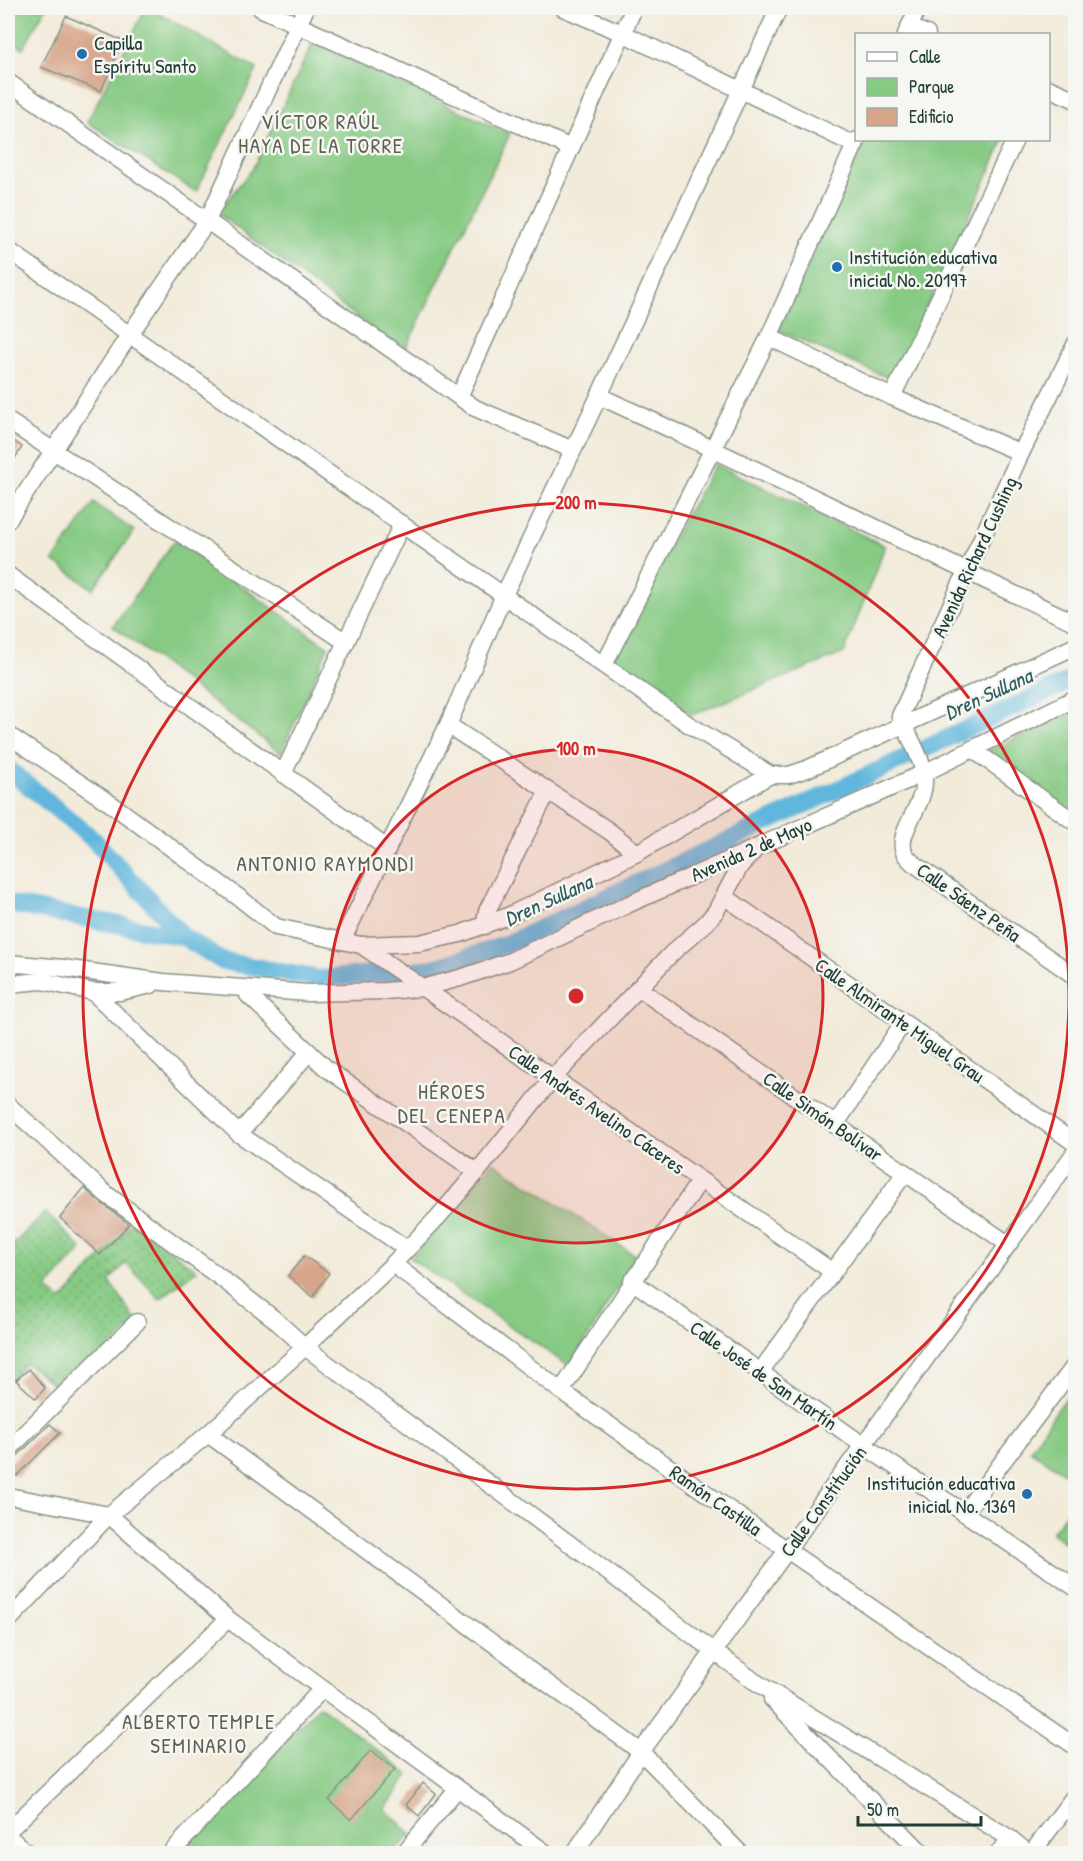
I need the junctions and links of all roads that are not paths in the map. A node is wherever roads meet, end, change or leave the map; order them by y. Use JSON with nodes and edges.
{"nodes":[{"id":1,"x":260,"y":8,"type":"edge"},
{"id":2,"x":306,"y":8,"type":"edge"},
{"id":3,"x":563,"y":8,"type":"edge"},
{"id":4,"x":634,"y":8,"type":"edge"},
{"id":5,"x":779,"y":8,"type":"edge"},
{"id":6,"x":918,"y":8,"type":"edge"},
{"id":7,"x":298,"y":25,"type":"junction"},
{"id":8,"x":908,"y":31,"type":"edge"},
{"id":9,"x":622,"y":33,"type":"junction"},
{"id":10,"x":8,"y":82,"type":"edge"},
{"id":11,"x":741,"y":89,"type":"junction"},
{"id":12,"x":1050,"y":89,"type":"edge"},
{"id":13,"x":1076,"y":100,"type":"edge"},
{"id":14,"x":1015,"y":141,"type":"edge"},
{"id":15,"x":856,"y":142,"type":"edge"},
{"id":16,"x":572,"y":148,"type":"junction"},
{"id":17,"x":207,"y":221,"type":"junction"},
{"id":18,"x":8,"y":250,"type":"edge"},
{"id":19,"x":130,"y":334,"type":"junction"},
{"id":20,"x":769,"y":337,"type":"junction"},
{"id":21,"x":1076,"y":343,"type":"edge"},
{"id":22,"x":598,"y":396,"type":"junction"},
{"id":23,"x":459,"y":397,"type":"junction"},
{"id":24,"x":892,"y":397,"type":"junction"},
{"id":25,"x":8,"y":421,"type":"edge"},
{"id":26,"x":713,"y":448,"type":"junction"},
{"id":27,"x":573,"y":450,"type":"junction"},
{"id":28,"x":52,"y":452,"type":"junction"},
{"id":29,"x":1021,"y":453,"type":"junction"},
{"id":30,"x":8,"y":520,"type":"edge"},
{"id":31,"x":402,"y":524,"type":"junction"},
{"id":32,"x":966,"y":573,"type":"junction"},
{"id":33,"x":8,"y":575,"type":"edge"},
{"id":34,"x":504,"y":595,"type":"junction"},
{"id":35,"x":1076,"y":623,"type":"edge"},
{"id":36,"x":346,"y":642,"type":"junction"},
{"id":37,"x":1076,"y":646,"type":"edge"},
{"id":38,"x":604,"y":665,"type":"junction"},
{"id":39,"x":1076,"y":698,"type":"edge"},
{"id":40,"x":448,"y":725,"type":"junction"},
{"id":41,"x":905,"y":728,"type":"junction"},
{"id":42,"x":8,"y":735,"type":"edge"},
{"id":43,"x":972,"y":749,"type":"junction"},
{"id":44,"x":923,"y":770,"type":"junction"},
{"id":45,"x":284,"y":774,"type":"junction"},
{"id":46,"x":770,"y":774,"type":"junction"},
{"id":47,"x":548,"y":791,"type":"junction"},
{"id":48,"x":1076,"y":823,"type":"edge"},
{"id":49,"x":759,"y":847,"type":"junction"},
{"id":50,"x":388,"y":849,"type":"junction"},
{"id":51,"x":637,"y":853,"type":"junction"},
{"id":52,"x":724,"y":896,"type":"junction"},
{"id":53,"x":484,"y":926,"type":"junction"},
{"id":54,"x":342,"y":941,"type":"junction"},
{"id":55,"x":368,"y":950,"type":"junction"},
{"id":56,"x":8,"y":963,"type":"edge"},
{"id":57,"x":1076,"y":976,"type":"edge"},
{"id":58,"x":163,"y":982,"type":"junction"},
{"id":59,"x":8,"y":984,"type":"edge"},
{"id":60,"x":417,"y":984,"type":"junction"},
{"id":61,"x":638,"y":988,"type":"junction"},
{"id":62,"x":247,"y":989,"type":"junction"},
{"id":63,"x":93,"y":993,"type":"junction"},
{"id":64,"x":903,"y":1023,"type":"junction"},
{"id":65,"x":309,"y":1052,"type":"junction"},
{"id":66,"x":553,"y":1078,"type":"junction"},
{"id":67,"x":8,"y":1106,"type":"edge"},
{"id":68,"x":835,"y":1125,"type":"junction"},
{"id":69,"x":239,"y":1134,"type":"junction"},
{"id":70,"x":1076,"y":1144,"type":"edge"},
{"id":71,"x":1076,"y":1151,"type":"edge"},
{"id":72,"x":477,"y":1172,"type":"junction"},
{"id":73,"x":905,"y":1173,"type":"junction"},
{"id":74,"x":700,"y":1180,"type":"junction"},
{"id":75,"x":1008,"y":1244,"type":"junction"},
{"id":76,"x":407,"y":1249,"type":"junction"},
{"id":77,"x":393,"y":1264,"type":"junction"},
{"id":78,"x":834,"y":1272,"type":"junction"},
{"id":79,"x":632,"y":1281,"type":"junction"},
{"id":80,"x":137,"y":1322,"type":"dead end"},
{"id":81,"x":305,"y":1347,"type":"junction"},
{"id":82,"x":1076,"y":1364,"type":"edge"},
{"id":83,"x":760,"y":1372,"type":"junction"},
{"id":84,"x":561,"y":1390,"type":"junction"},
{"id":85,"x":208,"y":1434,"type":"junction"},
{"id":86,"x":863,"y":1444,"type":"junction"},
{"id":87,"x":8,"y":1450,"type":"edge"},
{"id":88,"x":8,"y":1496,"type":"edge"},
{"id":89,"x":964,"y":1513,"type":"junction"},
{"id":90,"x":109,"y":1515,"type":"junction"},
{"id":91,"x":787,"y":1550,"type":"junction"},
{"id":92,"x":1076,"y":1588,"type":"edge"},
{"id":93,"x":228,"y":1619,"type":"junction"},
{"id":94,"x":8,"y":1621,"type":"edge"},
{"id":95,"x":714,"y":1651,"type":"junction"},
{"id":96,"x":754,"y":1681,"type":"junction"},
{"id":97,"x":322,"y":1689,"type":"junction"},
{"id":98,"x":1076,"y":1747,"type":"edge"},
{"id":99,"x":641,"y":1752,"type":"junction"},
{"id":100,"x":457,"y":1789,"type":"junction"},
{"id":101,"x":1076,"y":1794,"type":"edge"},
{"id":102,"x":8,"y":1831,"type":"edge"},
{"id":103,"x":8,"y":1836,"type":"edge"},
{"id":104,"x":1011,"y":1839,"type":"junction"},
{"id":105,"x":28,"y":1854,"type":"edge"},
{"id":106,"x":170,"y":1854,"type":"edge"},
{"id":107,"x":403,"y":1854,"type":"edge"},
{"id":108,"x":547,"y":1854,"type":"edge"},
{"id":109,"x":574,"y":1854,"type":"edge"},
{"id":110,"x":741,"y":1854,"type":"edge"},
{"id":111,"x":923,"y":1854,"type":"edge"},
{"id":112,"x":997,"y":1854,"type":"edge"},
{"id":113,"x":1030,"y":1854,"type":"edge"}],
"edges":[{"from":1,"to":7,"type":"street"},
{"from":2,"to":7,"type":"street"},
{"from":3,"to":9,"type":"street"},
{"from":4,"to":9,"type":"street"},
{"from":5,"to":11,"type":"street"},
{"from":6,"to":8,"type":"street"},
{"from":7,"to":16,"type":"street"},
{"from":7,"to":17,"type":"street"},
{"from":9,"to":11,"type":"street"},
{"from":9,"to":16,"type":"street"},
{"from":10,"to":17,"type":"street"},
{"from":11,"to":15,"type":"street"},
{"from":11,"to":22,"type":"street"},
{"from":12,"to":13,"type":"street"},
{"from":14,"to":24,"type":"street"},
{"from":15,"to":20,"type":"street"},
{"from":16,"to":23,"type":"street"},
{"from":17,"to":19,"type":"street"},
{"from":17,"to":23,"type":"street"},
{"from":18,"to":19,"type":"street"},
{"from":19,"to":28,"type":"street"},
{"from":19,"to":31,"type":"street"},
{"from":20,"to":24,"type":"street"},
{"from":20,"to":26,"type":"street"},
{"from":21,"to":29,"type":"street","name":"Avenida Richard Cushing"},
{"from":22,"to":26,"type":"street"},
{"from":22,"to":27,"type":"street"},
{"from":23,"to":27,"type":"street"},
{"from":24,"to":29,"type":"street"},
{"from":25,"to":28,"type":"street"},
{"from":26,"to":32,"type":"street"},
{"from":26,"to":38,"type":"street"},
{"from":27,"to":34,"type":"street"},
{"from":28,"to":30,"type":"street"},
{"from":28,"to":36,"type":"street"},
{"from":29,"to":32,"type":"street","name":"Avenida Richard Cushing"},
{"from":31,"to":34,"type":"street"},
{"from":31,"to":36,"type":"street"},
{"from":32,"to":35,"type":"street"},
{"from":32,"to":41,"type":"street","name":"Avenida Richard Cushing"},
{"from":33,"to":45,"type":"street"},
{"from":34,"to":38,"type":"street"},
{"from":34,"to":40,"type":"street"},
{"from":36,"to":45,"type":"street"},
{"from":37,"to":41,"type":"street"},
{"from":38,"to":46,"type":"street"},
{"from":39,"to":43,"type":"street","name":"Avenida 2 de Mayo"},
{"from":40,"to":47,"type":"street"},
{"from":40,"to":50,"type":"street"},
{"from":41,"to":44,"type":"street"},
{"from":41,"to":46,"type":"street"},
{"from":42,"to":54,"type":"street"},
{"from":43,"to":44,"type":"street","name":"Avenida 2 de Mayo"},
{"from":43,"to":48,"type":"street"},
{"from":44,"to":49,"type":"street","name":"Avenida 2 de Mayo"},
{"from":44,"to":57,"type":"street","name":"Calle Sáenz Peña"},
{"from":45,"to":50,"type":"street"},
{"from":46,"to":51,"type":"street"},
{"from":47,"to":51,"type":"street"},
{"from":47,"to":53,"type":"street"},
{"from":49,"to":52,"type":"street"},
{"from":49,"to":60,"type":"street","name":"Avenida 2 de Mayo"},
{"from":50,"to":54,"type":"street"},
{"from":51,"to":53,"type":"street"},
{"from":52,"to":61,"type":"street"},
{"from":52,"to":64,"type":"street","name":"Calle Almirante Miguel Grau"},
{"from":53,"to":55,"type":"street"},
{"from":54,"to":55,"type":"street"},
{"from":55,"to":60,"type":"street","name":"Calle Andrés Avelino Cáceres"},
{"from":56,"to":58,"type":"street"},
{"from":58,"to":62,"type":"street","name":"Avenida 2 de Mayo"},
{"from":58,"to":63,"type":"street"},
{"from":59,"to":63,"type":"street"},
{"from":60,"to":62,"type":"street","name":"Avenida 2 de Mayo"},
{"from":60,"to":66,"type":"street","name":"Calle Andrés Avelino Cáceres"},
{"from":61,"to":66,"type":"street"},
{"from":61,"to":68,"type":"street","name":"Calle Simón Bolívar"},
{"from":62,"to":65,"type":"street"},
{"from":63,"to":69,"type":"street"},
{"from":64,"to":68,"type":"street"},
{"from":64,"to":70,"type":"street","name":"Calle Almirante Miguel Grau"},
{"from":65,"to":69,"type":"street"},
{"from":65,"to":72,"type":"street"},
{"from":66,"to":72,"type":"street"},
{"from":66,"to":74,"type":"street","name":"Calle Andrés Avelino Cáceres"},
{"from":67,"to":81,"type":"street"},
{"from":68,"to":73,"type":"street","name":"Calle Simón Bolívar"},
{"from":69,"to":76,"type":"street"},
{"from":71,"to":75,"type":"street","name":"Calle Constitución"},
{"from":72,"to":76,"type":"street"},
{"from":73,"to":75,"type":"street","name":"Calle Simón Bolívar"},
{"from":73,"to":78,"type":"street"},
{"from":74,"to":78,"type":"street","name":"Calle Andrés Avelino Cáceres"},
{"from":74,"to":79,"type":"street"},
{"from":75,"to":86,"type":"street","name":"Calle Constitución"},
{"from":76,"to":77,"type":"street"},
{"from":77,"to":81,"type":"street"},
{"from":77,"to":84,"type":"street","name":"Ramón Castilla"},
{"from":78,"to":83,"type":"street"},
{"from":79,"to":83,"type":"street","name":"Calle José de San Martín"},
{"from":79,"to":84,"type":"street"},
{"from":80,"to":87,"type":"street"},
{"from":81,"to":85,"type":"street"},
{"from":81,"to":95,"type":"street"},
{"from":82,"to":89,"type":"street"},
{"from":83,"to":86,"type":"street","name":"Calle José de San Martín"},
{"from":84,"to":91,"type":"street","name":"Ramón Castilla"},
{"from":85,"to":90,"type":"street"},
{"from":85,"to":99,"type":"street"},
{"from":86,"to":89,"type":"street","name":"Calle José de San Martín"},
{"from":86,"to":91,"type":"street","name":"Calle Constitución"},
{"from":88,"to":90,"type":"street"},
{"from":89,"to":92,"type":"street","name":"Calle José de San Martín"},
{"from":90,"to":93,"type":"street"},
{"from":90,"to":94,"type":"street"},
{"from":91,"to":95,"type":"street","name":"Calle Constitución"},
{"from":91,"to":98,"type":"street","name":"Ramón Castilla"},
{"from":93,"to":97,"type":"street"},
{"from":93,"to":102,"type":"street"},
{"from":95,"to":96,"type":"street"},
{"from":95,"to":99,"type":"street","name":"Calle Constitución"},
{"from":96,"to":104,"type":"street"},
{"from":96,"to":111,"type":"street"},
{"from":97,"to":100,"type":"street"},
{"from":97,"to":106,"type":"street"},
{"from":99,"to":109,"type":"street","name":"Calle Constitución"},
{"from":99,"to":110,"type":"street"},
{"from":100,"to":107,"type":"street"},
{"from":100,"to":108,"type":"street"},
{"from":101,"to":113,"type":"street"},
{"from":103,"to":105,"type":"street"},
{"from":104,"to":112,"type":"street"},
{"from":104,"to":113,"type":"street"}]}
